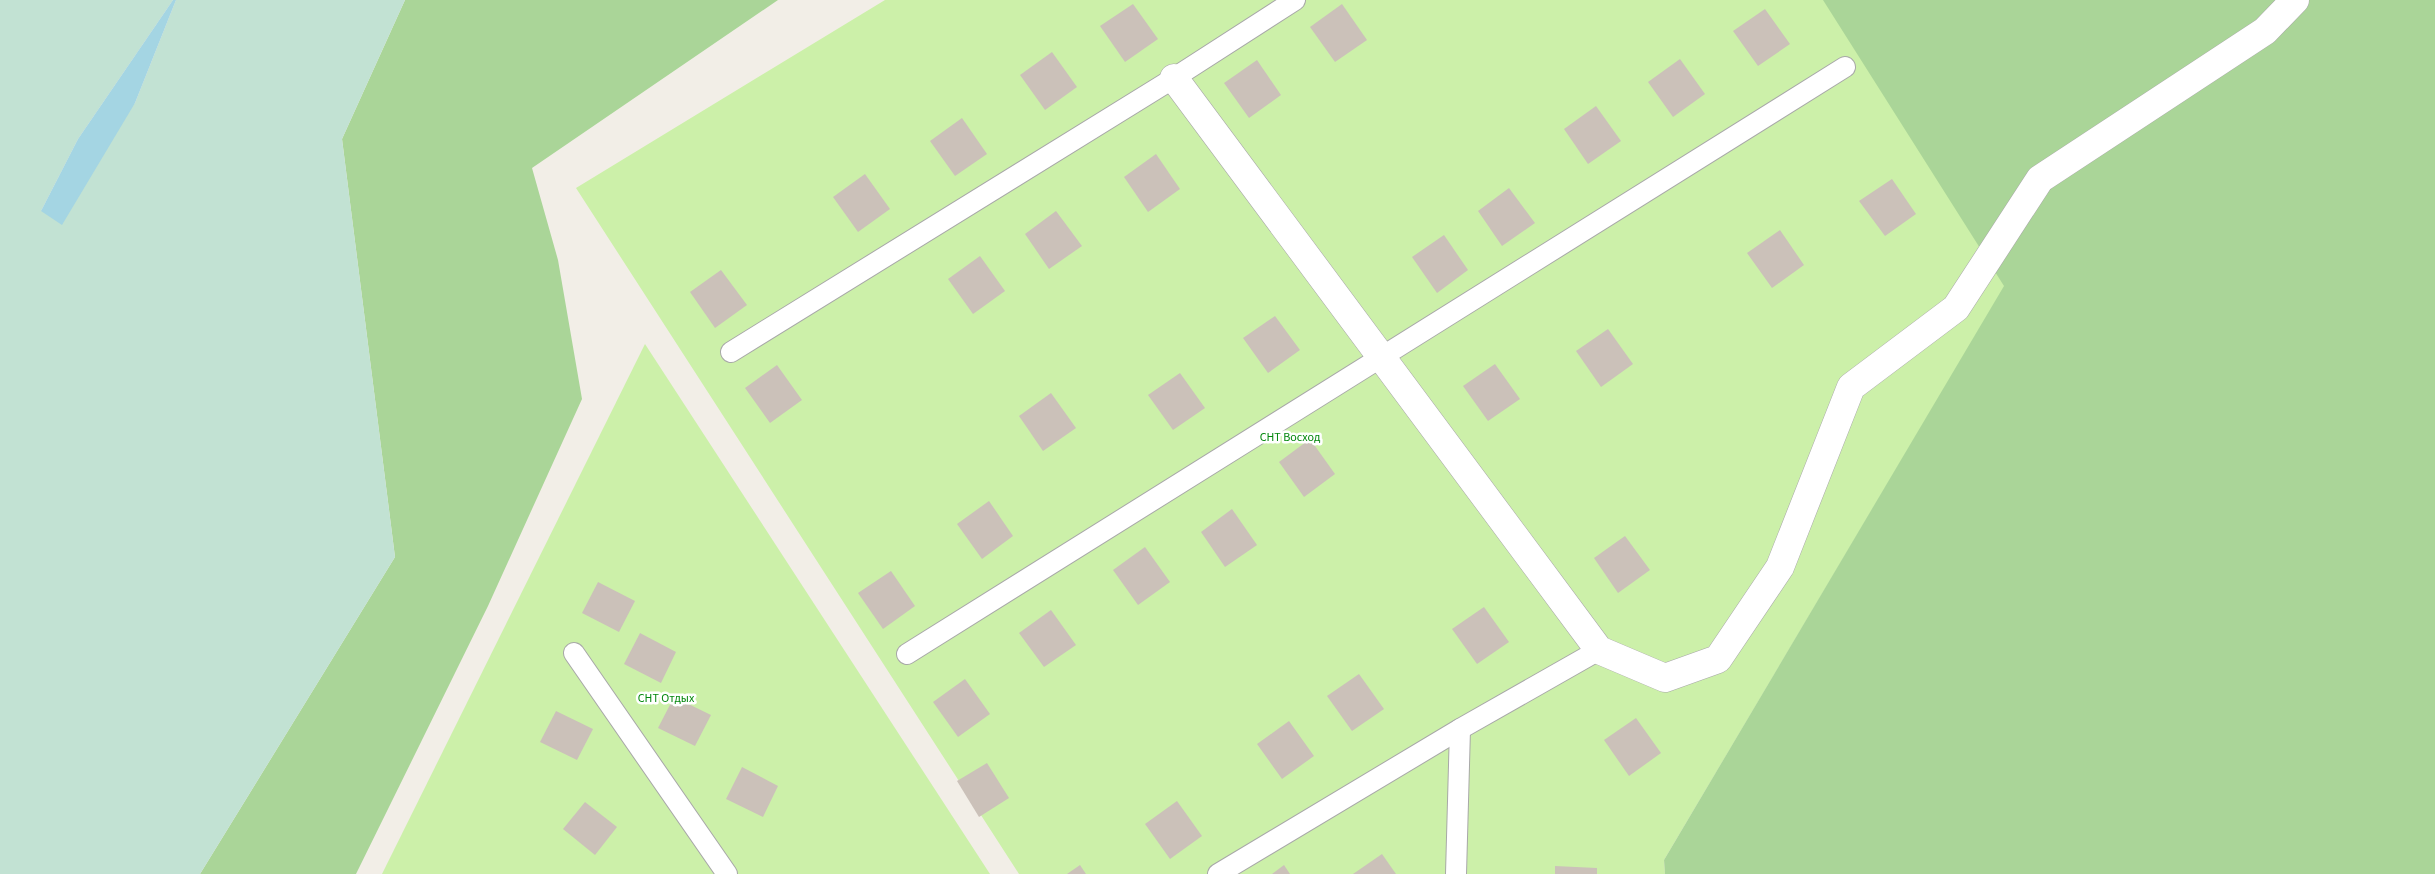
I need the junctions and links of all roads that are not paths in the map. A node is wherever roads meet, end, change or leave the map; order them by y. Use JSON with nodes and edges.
{"nodes":[{"id":1,"x":1295,"y":0,"type":"edge"},
{"id":2,"x":2294,"y":0,"type":"edge"},
{"id":3,"x":1846,"y":67,"type":"dead end"},
{"id":4,"x":1174,"y":78,"type":"junction"},
{"id":5,"x":731,"y":352,"type":"dead end"},
{"id":6,"x":1381,"y":356,"type":"junction"},
{"id":7,"x":1599,"y":650,"type":"junction"},
{"id":8,"x":574,"y":653,"type":"dead end"},
{"id":9,"x":907,"y":654,"type":"dead end"},
{"id":10,"x":1460,"y":729,"type":"junction"},
{"id":11,"x":727,"y":874,"type":"edge"},
{"id":12,"x":1218,"y":874,"type":"edge"},
{"id":13,"x":1456,"y":874,"type":"edge"}],
"edges":[{"from":1,"to":4,"type":"lane"},
{"from":2,"to":7,"type":"street"},
{"from":3,"to":6,"type":"lane"},
{"from":4,"to":5,"type":"lane"},
{"from":4,"to":6,"type":"street"},
{"from":6,"to":7,"type":"street"},
{"from":6,"to":9,"type":"lane"},
{"from":7,"to":10,"type":"lane"},
{"from":8,"to":11,"type":"lane"},
{"from":10,"to":12,"type":"lane"},
{"from":10,"to":13,"type":"lane"}]}
